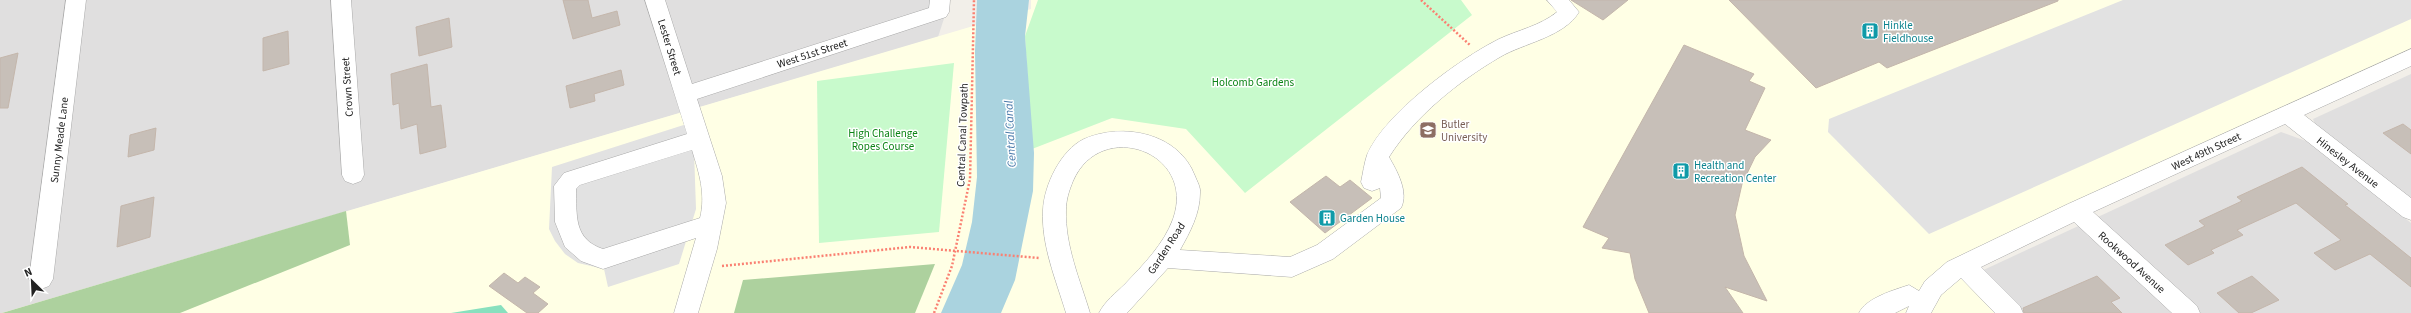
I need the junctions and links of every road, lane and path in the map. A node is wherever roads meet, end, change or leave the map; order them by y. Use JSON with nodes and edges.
{"nodes":[{"id":1,"x":76,"y":0,"type":"edge"},
{"id":2,"x":341,"y":0,"type":"edge"},
{"id":3,"x":655,"y":0,"type":"edge"},
{"id":4,"x":974,"y":0,"type":"edge"},
{"id":5,"x":1421,"y":0,"type":"edge"},
{"id":6,"x":1557,"y":0,"type":"edge"},
{"id":7,"x":940,"y":6,"type":"edge"},
{"id":8,"x":2411,"y":57,"type":"edge"},
{"id":9,"x":1482,"y":58,"type":"junction"},
{"id":10,"x":684,"y":95,"type":"junction"},
{"id":11,"x":2286,"y":114,"type":"junction"},
{"id":12,"x":699,"y":139,"type":"junction"},
{"id":13,"x":1378,"y":156,"type":"junction"},
{"id":14,"x":354,"y":175,"type":"dead end"},
{"id":15,"x":1372,"y":182,"type":"dead end"},
{"id":16,"x":2076,"y":210,"type":"junction"},
{"id":17,"x":2411,"y":210,"type":"edge"},
{"id":18,"x":710,"y":224,"type":"junction"},
{"id":19,"x":2001,"y":247,"type":"junction"},
{"id":20,"x":955,"y":249,"type":"junction"},
{"id":21,"x":1029,"y":257,"type":"dead end"},
{"id":22,"x":1161,"y":258,"type":"junction"},
{"id":23,"x":1964,"y":265,"type":"junction"},
{"id":24,"x":699,"y":268,"type":"junction"},
{"id":25,"x":1935,"y":275,"type":"junction"},
{"id":26,"x":41,"y":279,"type":"dead end"},
{"id":27,"x":1910,"y":307,"type":"edge"},
{"id":28,"x":2185,"y":312,"type":"edge"},
{"id":29,"x":686,"y":313,"type":"edge"},
{"id":30,"x":934,"y":313,"type":"edge"},
{"id":31,"x":1078,"y":313,"type":"edge"},
{"id":32,"x":1111,"y":313,"type":"edge"},
{"id":33,"x":1872,"y":313,"type":"edge"},
{"id":34,"x":2011,"y":313,"type":"edge"}],
"edges":[{"from":1,"to":26,"type":"street","name":"Sunny Meade Lane"},
{"from":2,"to":14,"type":"street","name":"Crown Street"},
{"from":3,"to":10,"type":"street","name":"Lester Street"},
{"from":4,"to":20,"type":"path","name":"Central Canal Towpath"},
{"from":5,"to":9,"type":"path"},
{"from":6,"to":9,"type":"street"},
{"from":7,"to":10,"type":"street","name":"West 51st Street"},
{"from":8,"to":11,"type":"street","name":"West 49th Street"},
{"from":9,"to":13,"type":"street"},
{"from":10,"to":12,"type":"street","name":"Lester Street"},
{"from":11,"to":16,"type":"street","name":"West 49th Street"},
{"from":11,"to":17,"type":"street","name":"Hinesley Avenue"},
{"from":12,"to":18,"type":"street","name":"Lester Street"},
{"from":12,"to":18,"type":"street"},
{"from":13,"to":15,"type":"street"},
{"from":13,"to":22,"type":"street"},
{"from":16,"to":19,"type":"street","name":"West 49th Street"},
{"from":16,"to":28,"type":"street","name":"Rookwood Avenue"},
{"from":18,"to":24,"type":"street","name":"Lester Street"},
{"from":19,"to":23,"type":"street","name":"West 49th Street"},
{"from":19,"to":25,"type":"street","name":"West 49th Street"},
{"from":20,"to":21,"type":"path"},
{"from":20,"to":24,"type":"path"},
{"from":20,"to":30,"type":"path","name":"Central Canal Towpath"},
{"from":22,"to":31,"type":"street","name":"Garden Road"},
{"from":22,"to":32,"type":"street","name":"Garden Road"},
{"from":23,"to":25,"type":"street","name":"West 49th Street"},
{"from":23,"to":34,"type":"street"},
{"from":24,"to":29,"type":"street","name":"Lester Street"},
{"from":25,"to":27,"type":"street"},
{"from":27,"to":33,"type":"street"}]}
